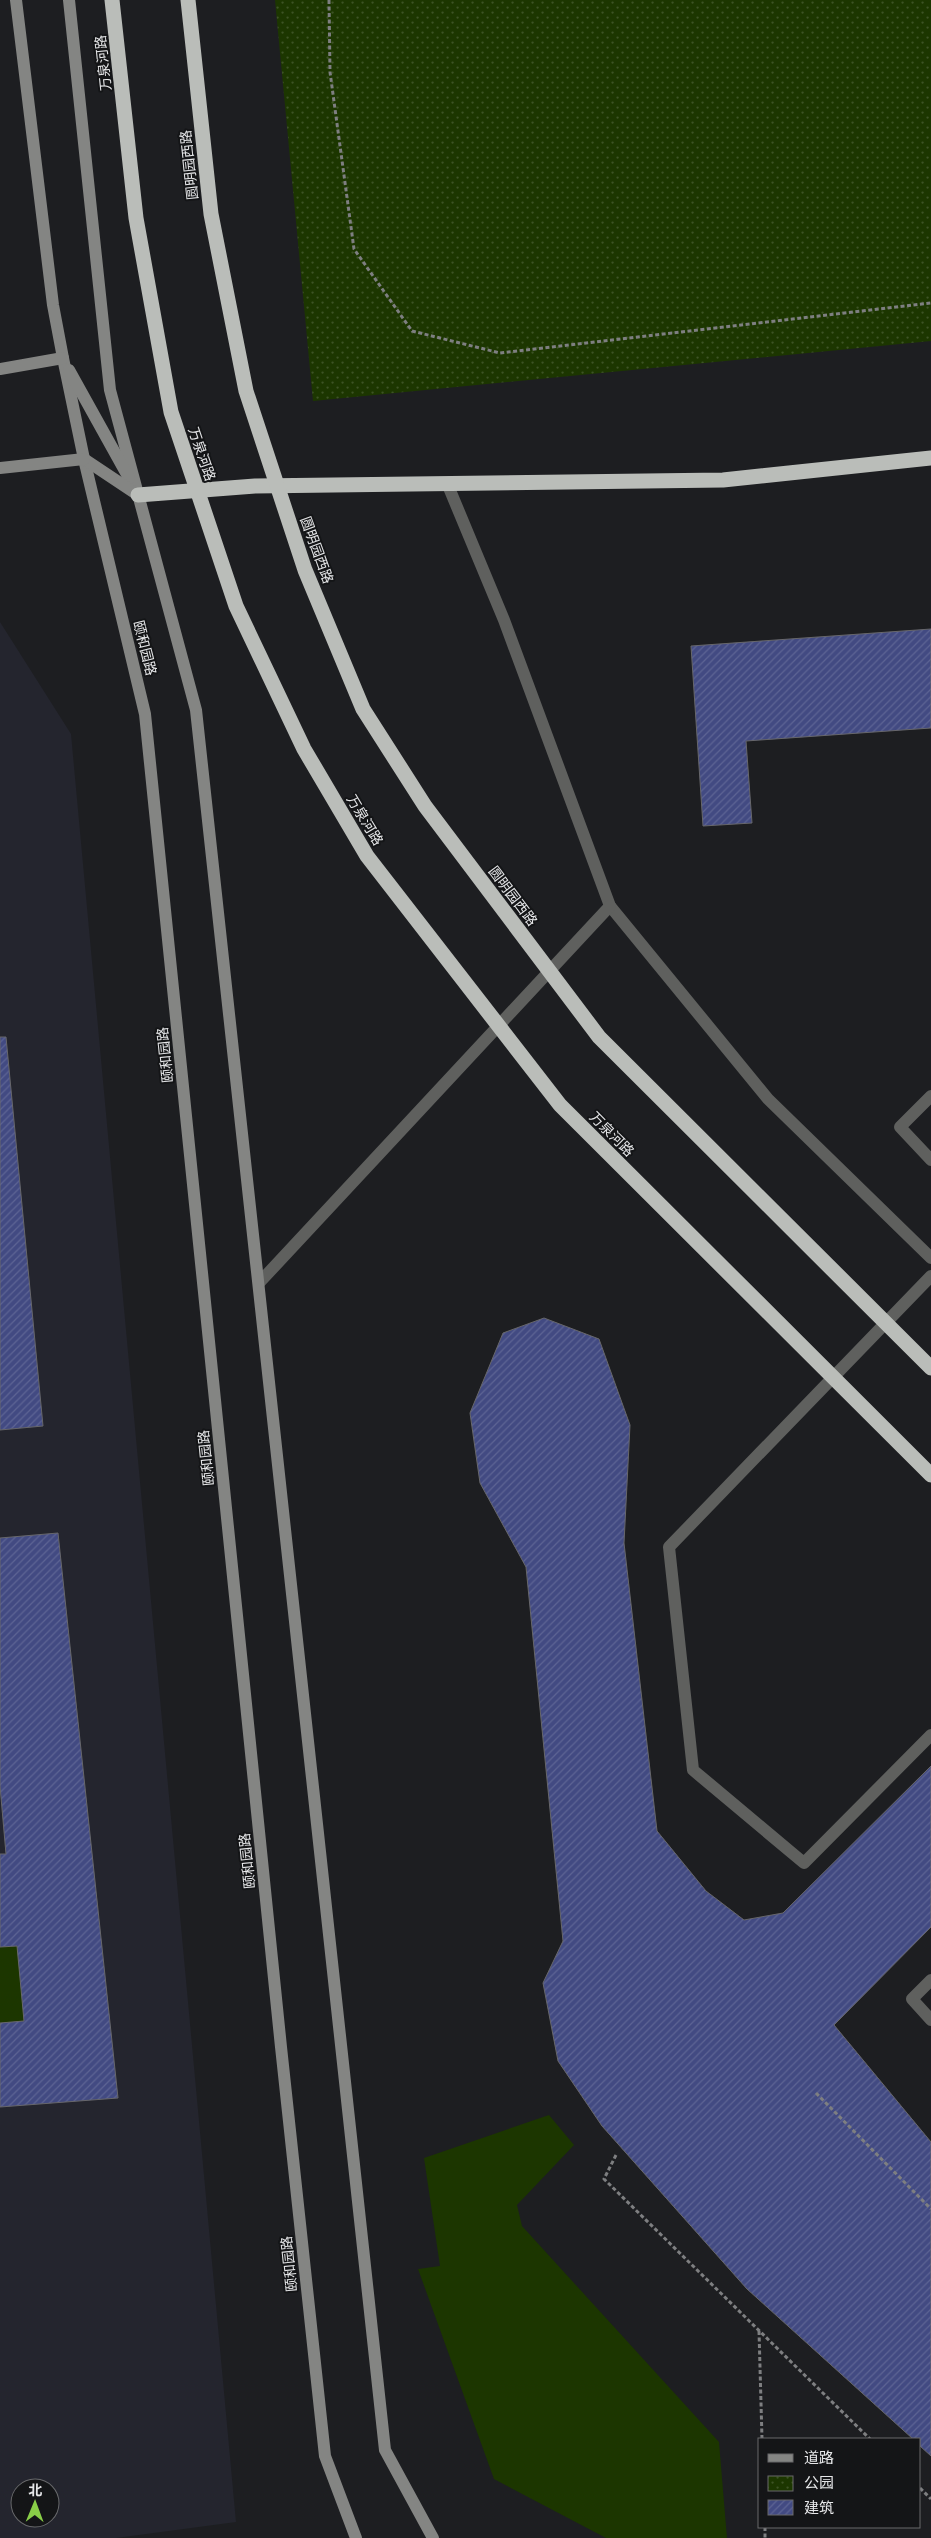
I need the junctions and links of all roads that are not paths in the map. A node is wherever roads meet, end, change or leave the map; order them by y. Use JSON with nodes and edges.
{"nodes":[{"id":1,"x":16,"y":0,"type":"edge"},
{"id":2,"x":69,"y":0,"type":"edge"},
{"id":3,"x":112,"y":0,"type":"edge"},
{"id":4,"x":188,"y":0,"type":"edge"},
{"id":5,"x":63,"y":358,"type":"junction"},
{"id":6,"x":0,"y":370,"type":"edge"},
{"id":7,"x":931,"y":458,"type":"edge"},
{"id":8,"x":84,"y":459,"type":"junction"},
{"id":9,"x":0,"y":468,"type":"edge"},
{"id":10,"x":447,"y":484,"type":"junction"},
{"id":11,"x":138,"y":495,"type":"junction"},
{"id":12,"x":610,"y":906,"type":"junction"},
{"id":13,"x":931,"y":1096,"type":"edge"},
{"id":14,"x":931,"y":1160,"type":"edge"},
{"id":15,"x":931,"y":1258,"type":"edge"},
{"id":16,"x":931,"y":1276,"type":"edge"},
{"id":17,"x":259,"y":1283,"type":"junction"},
{"id":18,"x":931,"y":1368,"type":"edge"},
{"id":19,"x":931,"y":1476,"type":"edge"},
{"id":20,"x":931,"y":1735,"type":"edge"},
{"id":21,"x":931,"y":1980,"type":"edge"},
{"id":22,"x":931,"y":2020,"type":"edge"},
{"id":23,"x":356,"y":2538,"type":"edge"},
{"id":24,"x":433,"y":2538,"type":"edge"}],
"edges":[{"from":1,"to":5,"type":"main road"},
{"from":2,"to":11,"type":"main road"},
{"from":3,"to":19,"type":"highway","name":"万泉河路","bridge":true},
{"from":4,"to":18,"type":"highway","name":"圆明园西路","bridge":true},
{"from":5,"to":6,"type":"main road"},
{"from":5,"to":8,"type":"main road","name":"颐和园路"},
{"from":5,"to":11,"type":"main road"},
{"from":7,"to":10,"type":"highway"},
{"from":8,"to":9,"type":"main road"},
{"from":8,"to":11,"type":"main road"},
{"from":8,"to":23,"type":"main road","name":"颐和园路"},
{"from":10,"to":11,"type":"highway"},
{"from":10,"to":12,"type":"lane"},
{"from":11,"to":17,"type":"main road"},
{"from":12,"to":15,"type":"lane"},
{"from":12,"to":17,"type":"lane"},
{"from":13,"to":14,"type":"lane"},
{"from":16,"to":20,"type":"lane"},
{"from":17,"to":24,"type":"main road"},
{"from":21,"to":22,"type":"lane"}]}
